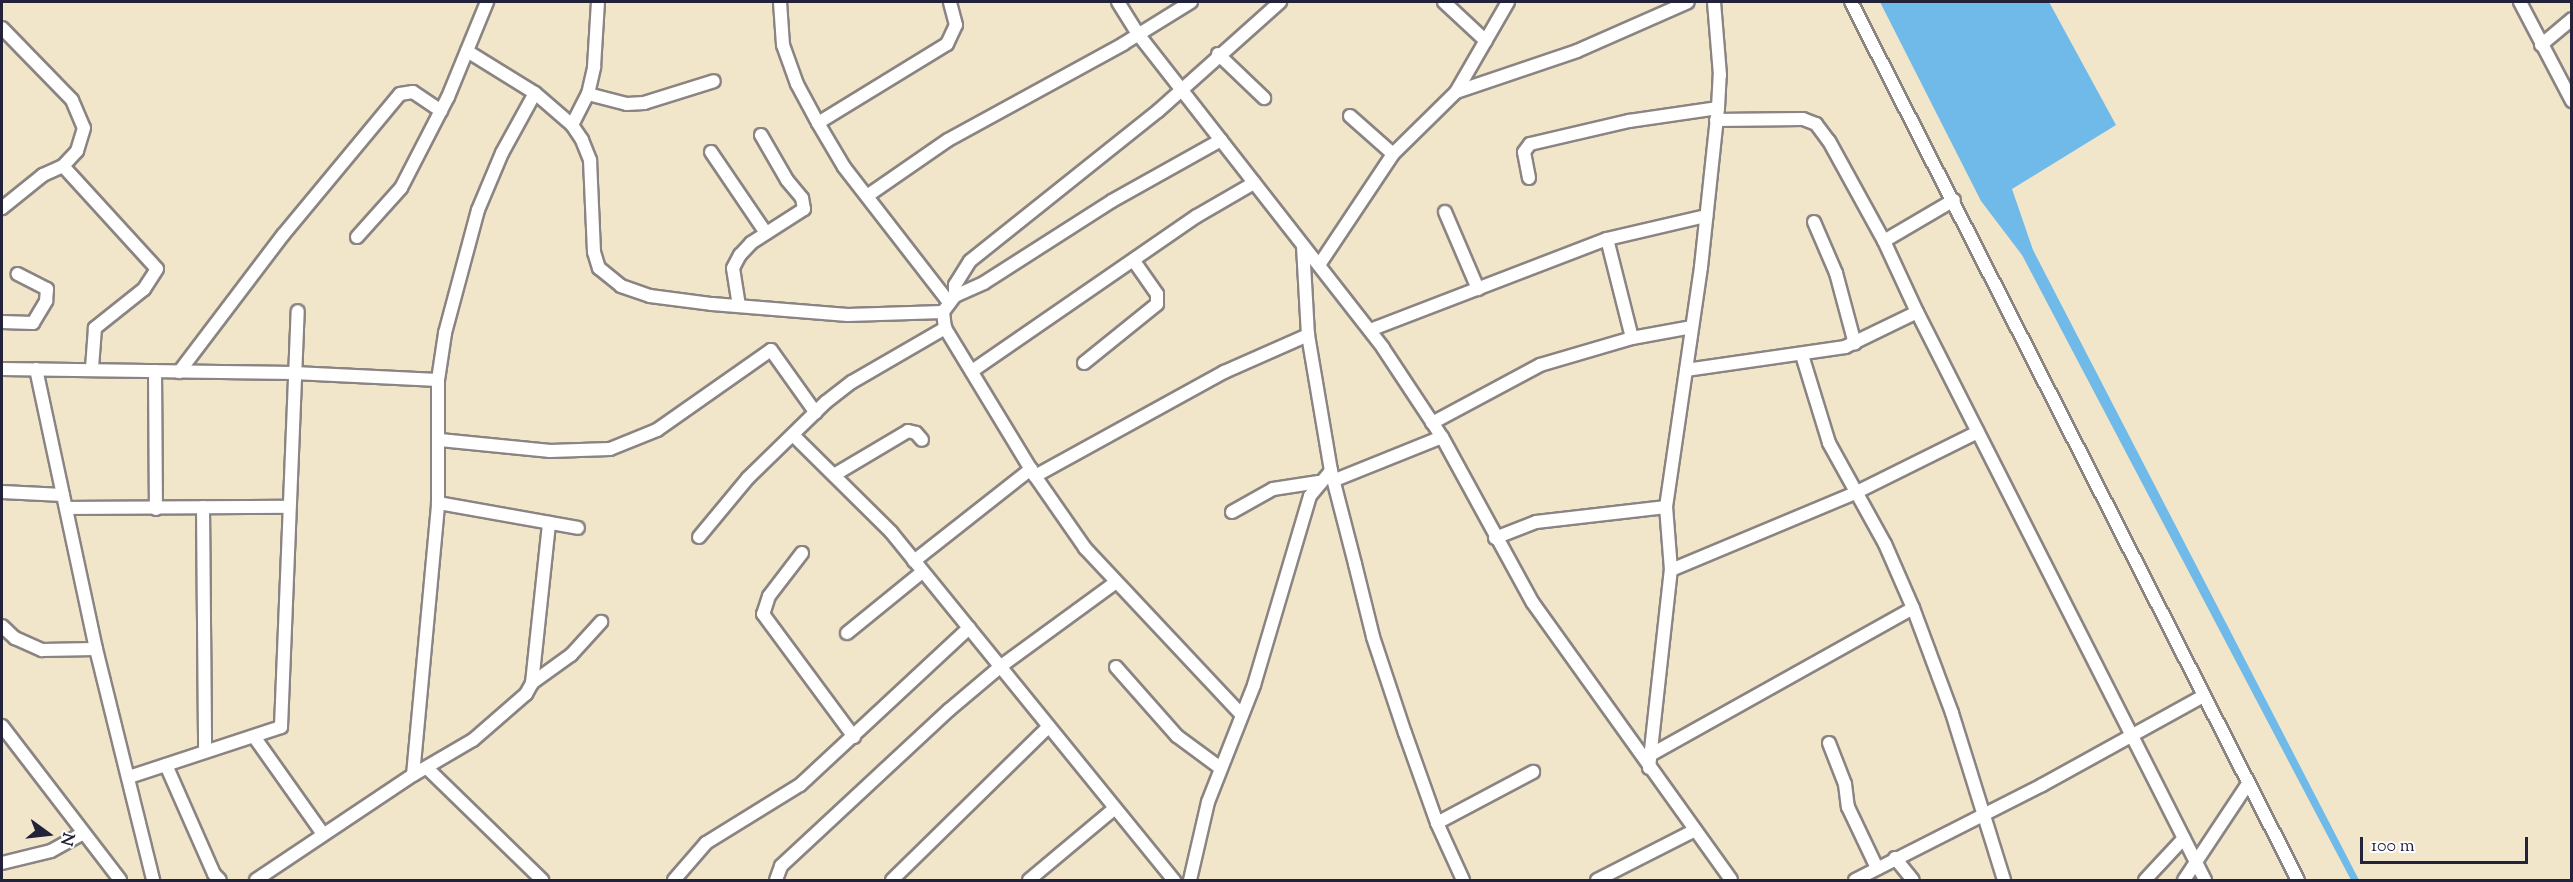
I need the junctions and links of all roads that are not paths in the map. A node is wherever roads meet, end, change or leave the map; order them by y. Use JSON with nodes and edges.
{"nodes":[{"id":1,"x":487,"y":2,"type":"edge"},
{"id":2,"x":598,"y":2,"type":"edge"},
{"id":3,"x":780,"y":2,"type":"edge"},
{"id":4,"x":950,"y":2,"type":"edge"},
{"id":5,"x":1118,"y":2,"type":"edge"},
{"id":6,"x":1191,"y":2,"type":"edge"},
{"id":7,"x":1280,"y":2,"type":"edge"},
{"id":8,"x":1444,"y":2,"type":"edge"},
{"id":9,"x":1508,"y":2,"type":"edge"},
{"id":10,"x":1689,"y":2,"type":"edge"},
{"id":11,"x":1714,"y":2,"type":"edge"},
{"id":12,"x":1851,"y":2,"type":"edge"},
{"id":13,"x":2520,"y":2,"type":"edge"},
{"id":14,"x":1657,"y":7,"type":"edge"},
{"id":15,"x":2571,"y":19,"type":"edge"},
{"id":16,"x":2,"y":28,"type":"edge"},
{"id":17,"x":1138,"y":34,"type":"junction"},
{"id":18,"x":1486,"y":41,"type":"junction"},
{"id":19,"x":2541,"y":45,"type":"junction"},
{"id":20,"x":467,"y":51,"type":"junction"},
{"id":21,"x":1218,"y":54,"type":"junction"},
{"id":22,"x":714,"y":81,"type":"dead end"},
{"id":23,"x":1182,"y":90,"type":"junction"},
{"id":24,"x":535,"y":93,"type":"junction"},
{"id":25,"x":1456,"y":93,"type":"junction"},
{"id":26,"x":588,"y":94,"type":"junction"},
{"id":27,"x":1264,"y":99,"type":"dead end"},
{"id":28,"x":2571,"y":101,"type":"edge"},
{"id":29,"x":441,"y":111,"type":"junction"},
{"id":30,"x":1717,"y":114,"type":"junction"},
{"id":31,"x":1350,"y":116,"type":"dead end"},
{"id":32,"x":818,"y":123,"type":"junction"},
{"id":33,"x":572,"y":126,"type":"junction"},
{"id":34,"x":761,"y":135,"type":"dead end"},
{"id":35,"x":1221,"y":140,"type":"junction"},
{"id":36,"x":711,"y":152,"type":"dead end"},
{"id":37,"x":1394,"y":154,"type":"junction"},
{"id":38,"x":63,"y":166,"type":"junction"},
{"id":39,"x":1529,"y":178,"type":"dead end"},
{"id":40,"x":1254,"y":183,"type":"junction"},
{"id":41,"x":867,"y":196,"type":"junction"},
{"id":42,"x":1954,"y":200,"type":"junction"},
{"id":43,"x":2,"y":208,"type":"edge"},
{"id":44,"x":1445,"y":212,"type":"dead end"},
{"id":45,"x":1707,"y":216,"type":"junction"},
{"id":46,"x":1814,"y":222,"type":"dead end"},
{"id":47,"x":766,"y":232,"type":"junction"},
{"id":48,"x":357,"y":237,"type":"dead end"},
{"id":49,"x":1607,"y":239,"type":"junction"},
{"id":50,"x":1884,"y":241,"type":"junction"},
{"id":51,"x":1304,"y":246,"type":"junction"},
{"id":52,"x":1135,"y":262,"type":"junction"},
{"id":53,"x":1319,"y":265,"type":"junction"},
{"id":54,"x":18,"y":274,"type":"dead end"},
{"id":55,"x":1478,"y":289,"type":"junction"},
{"id":56,"x":948,"y":303,"type":"junction"},
{"id":57,"x":739,"y":306,"type":"junction"},
{"id":58,"x":298,"y":311,"type":"dead end"},
{"id":59,"x":1917,"y":312,"type":"junction"},
{"id":60,"x":2,"y":322,"type":"edge"},
{"id":61,"x":1692,"y":327,"type":"junction"},
{"id":62,"x":945,"y":328,"type":"junction"},
{"id":63,"x":1370,"y":330,"type":"junction"},
{"id":64,"x":1308,"y":335,"type":"junction"},
{"id":65,"x":1632,"y":338,"type":"junction"},
{"id":66,"x":1855,"y":344,"type":"junction"},
{"id":67,"x":1802,"y":355,"type":"junction"},
{"id":68,"x":1083,"y":363,"type":"dead end"},
{"id":69,"x":92,"y":368,"type":"junction"},
{"id":70,"x":2,"y":369,"type":"edge"},
{"id":71,"x":36,"y":369,"type":"junction"},
{"id":72,"x":155,"y":370,"type":"junction"},
{"id":73,"x":1686,"y":370,"type":"junction"},
{"id":74,"x":972,"y":371,"type":"junction"},
{"id":75,"x":179,"y":372,"type":"junction"},
{"id":76,"x":294,"y":373,"type":"junction"},
{"id":77,"x":438,"y":380,"type":"junction"},
{"id":78,"x":816,"y":413,"type":"junction"},
{"id":79,"x":1432,"y":423,"type":"junction"},
{"id":80,"x":1978,"y":432,"type":"junction"},
{"id":81,"x":793,"y":435,"type":"junction"},
{"id":82,"x":1442,"y":437,"type":"junction"},
{"id":83,"x":440,"y":440,"type":"junction"},
{"id":84,"x":922,"y":441,"type":"dead end"},
{"id":85,"x":1033,"y":472,"type":"junction"},
{"id":86,"x":834,"y":475,"type":"junction"},
{"id":87,"x":1333,"y":475,"type":"junction"},
{"id":88,"x":1318,"y":482,"type":"junction"},
{"id":89,"x":2,"y":492,"type":"edge"},
{"id":90,"x":1855,"y":493,"type":"junction"},
{"id":91,"x":63,"y":495,"type":"junction"},
{"id":92,"x":438,"y":502,"type":"junction"},
{"id":93,"x":203,"y":507,"type":"junction"},
{"id":94,"x":289,"y":507,"type":"junction"},
{"id":95,"x":1666,"y":507,"type":"junction"},
{"id":96,"x":66,"y":508,"type":"junction"},
{"id":97,"x":156,"y":509,"type":"junction"},
{"id":98,"x":1232,"y":512,"type":"dead end"},
{"id":99,"x":549,"y":523,"type":"junction"},
{"id":100,"x":578,"y":528,"type":"dead end"},
{"id":101,"x":699,"y":537,"type":"dead end"},
{"id":102,"x":1495,"y":538,"type":"junction"},
{"id":103,"x":802,"y":553,"type":"dead end"},
{"id":104,"x":914,"y":561,"type":"junction"},
{"id":105,"x":1671,"y":570,"type":"junction"},
{"id":106,"x":922,"y":572,"type":"junction"},
{"id":107,"x":1115,"y":584,"type":"junction"},
{"id":108,"x":1913,"y":608,"type":"junction"},
{"id":109,"x":601,"y":622,"type":"dead end"},
{"id":110,"x":2,"y":626,"type":"edge"},
{"id":111,"x":969,"y":628,"type":"junction"},
{"id":112,"x":846,"y":633,"type":"dead end"},
{"id":113,"x":96,"y":649,"type":"junction"},
{"id":114,"x":1001,"y":666,"type":"junction"},
{"id":115,"x":1116,"y":667,"type":"dead end"},
{"id":116,"x":532,"y":683,"type":"junction"},
{"id":117,"x":2203,"y":696,"type":"junction"},
{"id":118,"x":1242,"y":715,"type":"junction"},
{"id":119,"x":2,"y":726,"type":"edge"},
{"id":120,"x":1048,"y":727,"type":"junction"},
{"id":121,"x":2130,"y":734,"type":"junction"},
{"id":122,"x":854,"y":736,"type":"junction"},
{"id":123,"x":255,"y":738,"type":"junction"},
{"id":124,"x":1828,"y":743,"type":"dead end"},
{"id":125,"x":205,"y":750,"type":"junction"},
{"id":126,"x":1652,"y":754,"type":"junction"},
{"id":127,"x":166,"y":765,"type":"junction"},
{"id":128,"x":1220,"y":767,"type":"junction"},
{"id":129,"x":427,"y":768,"type":"junction"},
{"id":130,"x":1649,"y":768,"type":"junction"},
{"id":131,"x":1533,"y":772,"type":"dead end"},
{"id":132,"x":414,"y":776,"type":"junction"},
{"id":133,"x":129,"y":777,"type":"junction"},
{"id":134,"x":2247,"y":785,"type":"junction"},
{"id":135,"x":1115,"y":808,"type":"junction"},
{"id":136,"x":1982,"y":814,"type":"junction"},
{"id":137,"x":1437,"y":823,"type":"junction"},
{"id":138,"x":1695,"y":830,"type":"junction"},
{"id":139,"x":82,"y":834,"type":"junction"},
{"id":140,"x":323,"y":834,"type":"junction"},
{"id":141,"x":2184,"y":838,"type":"junction"},
{"id":142,"x":1895,"y":858,"type":"junction"},
{"id":143,"x":2,"y":863,"type":"edge"},
{"id":144,"x":2198,"y":866,"type":"junction"},
{"id":145,"x":1877,"y":867,"type":"junction"},
{"id":146,"x":120,"y":880,"type":"edge"},
{"id":147,"x":153,"y":880,"type":"edge"},
{"id":148,"x":220,"y":880,"type":"edge"},
{"id":149,"x":256,"y":880,"type":"edge"},
{"id":150,"x":542,"y":880,"type":"edge"},
{"id":151,"x":674,"y":880,"type":"edge"},
{"id":152,"x":776,"y":880,"type":"edge"},
{"id":153,"x":892,"y":880,"type":"edge"},
{"id":154,"x":1029,"y":880,"type":"edge"},
{"id":155,"x":1174,"y":880,"type":"edge"},
{"id":156,"x":1190,"y":880,"type":"edge"},
{"id":157,"x":1463,"y":880,"type":"edge"},
{"id":158,"x":1597,"y":880,"type":"edge"},
{"id":159,"x":1731,"y":880,"type":"edge"},
{"id":160,"x":1855,"y":880,"type":"edge"},
{"id":161,"x":1913,"y":880,"type":"edge"},
{"id":162,"x":2004,"y":880,"type":"edge"},
{"id":163,"x":2145,"y":880,"type":"edge"},
{"id":164,"x":2184,"y":880,"type":"edge"},
{"id":165,"x":2205,"y":880,"type":"edge"},
{"id":166,"x":2298,"y":880,"type":"edge"}],
"edges":[{"from":1,"to":20,"type":"street"},
{"from":2,"to":26,"type":"street"},
{"from":3,"to":32,"type":"street"},
{"from":4,"to":32,"type":"street"},
{"from":5,"to":17,"type":"street"},
{"from":6,"to":17,"type":"street"},
{"from":7,"to":21,"type":"street"},
{"from":8,"to":18,"type":"street"},
{"from":9,"to":18,"type":"street"},
{"from":10,"to":14,"type":"street"},
{"from":11,"to":30,"type":"street"},
{"from":12,"to":42,"type":"street"},
{"from":13,"to":19,"type":"street"},
{"from":14,"to":25,"type":"street"},
{"from":15,"to":19,"type":"street"},
{"from":16,"to":38,"type":"street"},
{"from":17,"to":23,"type":"street"},
{"from":17,"to":41,"type":"street"},
{"from":18,"to":25,"type":"street"},
{"from":19,"to":28,"type":"street"},
{"from":20,"to":24,"type":"street"},
{"from":20,"to":29,"type":"street"},
{"from":21,"to":23,"type":"street"},
{"from":21,"to":27,"type":"street"},
{"from":22,"to":26,"type":"street"},
{"from":23,"to":35,"type":"street"},
{"from":23,"to":56,"type":"street"},
{"from":24,"to":33,"type":"street"},
{"from":24,"to":77,"type":"street"},
{"from":25,"to":37,"type":"street"},
{"from":26,"to":33,"type":"street"},
{"from":29,"to":48,"type":"street"},
{"from":29,"to":75,"type":"street"},
{"from":30,"to":39,"type":"street"},
{"from":30,"to":45,"type":"street"},
{"from":30,"to":50,"type":"street"},
{"from":31,"to":37,"type":"street"},
{"from":32,"to":41,"type":"street"},
{"from":33,"to":57,"type":"street"},
{"from":34,"to":47,"type":"street"},
{"from":35,"to":40,"type":"street"},
{"from":35,"to":56,"type":"street"},
{"from":36,"to":47,"type":"street"},
{"from":37,"to":53,"type":"street"},
{"from":38,"to":43,"type":"street"},
{"from":38,"to":69,"type":"street"},
{"from":40,"to":51,"type":"street"},
{"from":40,"to":52,"type":"street"},
{"from":41,"to":56,"type":"street"},
{"from":42,"to":50,"type":"street"},
{"from":42,"to":117,"type":"street"},
{"from":44,"to":55,"type":"street"},
{"from":45,"to":49,"type":"street"},
{"from":45,"to":61,"type":"street"},
{"from":46,"to":66,"type":"street"},
{"from":47,"to":57,"type":"street"},
{"from":49,"to":55,"type":"street"},
{"from":49,"to":65,"type":"street"},
{"from":50,"to":59,"type":"street"},
{"from":51,"to":53,"type":"street"},
{"from":51,"to":64,"type":"street"},
{"from":52,"to":68,"type":"street"},
{"from":52,"to":74,"type":"street"},
{"from":53,"to":63,"type":"street"},
{"from":54,"to":60,"type":"street"},
{"from":55,"to":63,"type":"street"},
{"from":56,"to":57,"type":"street"},
{"from":56,"to":62,"type":"street"},
{"from":58,"to":76,"type":"street"},
{"from":59,"to":66,"type":"street"},
{"from":59,"to":80,"type":"street"},
{"from":61,"to":65,"type":"street"},
{"from":61,"to":73,"type":"street"},
{"from":62,"to":74,"type":"street"},
{"from":62,"to":78,"type":"street"},
{"from":63,"to":79,"type":"street"},
{"from":64,"to":85,"type":"street"},
{"from":64,"to":87,"type":"street"},
{"from":65,"to":79,"type":"street"},
{"from":66,"to":67,"type":"street"},
{"from":67,"to":73,"type":"street"},
{"from":67,"to":90,"type":"street"},
{"from":69,"to":71,"type":"street"},
{"from":69,"to":72,"type":"street"},
{"from":70,"to":71,"type":"street"},
{"from":71,"to":91,"type":"street"},
{"from":72,"to":75,"type":"street"},
{"from":72,"to":97,"type":"street"},
{"from":73,"to":95,"type":"street"},
{"from":74,"to":85,"type":"street"},
{"from":75,"to":76,"type":"street"},
{"from":76,"to":77,"type":"street"},
{"from":76,"to":94,"type":"street"},
{"from":77,"to":83,"type":"street"},
{"from":78,"to":81,"type":"street"},
{"from":78,"to":83,"type":"street"},
{"from":79,"to":82,"type":"street"},
{"from":80,"to":90,"type":"street"},
{"from":80,"to":121,"type":"street"},
{"from":81,"to":86,"type":"street"},
{"from":81,"to":101,"type":"street"},
{"from":82,"to":87,"type":"street"},
{"from":82,"to":102,"type":"street"},
{"from":83,"to":92,"type":"street"},
{"from":84,"to":86,"type":"street"},
{"from":85,"to":104,"type":"street"},
{"from":85,"to":107,"type":"street"},
{"from":86,"to":104,"type":"street"},
{"from":87,"to":88,"type":"street"},
{"from":87,"to":137,"type":"street"},
{"from":88,"to":98,"type":"street"},
{"from":88,"to":118,"type":"street"},
{"from":89,"to":91,"type":"street"},
{"from":90,"to":105,"type":"street"},
{"from":90,"to":108,"type":"street"},
{"from":91,"to":96,"type":"street"},
{"from":92,"to":99,"type":"street"},
{"from":92,"to":132,"type":"street"},
{"from":93,"to":94,"type":"street"},
{"from":93,"to":97,"type":"street"},
{"from":93,"to":125,"type":"street"},
{"from":94,"to":123,"type":"street"},
{"from":95,"to":102,"type":"street"},
{"from":95,"to":105,"type":"street"},
{"from":96,"to":97,"type":"street"},
{"from":96,"to":113,"type":"street"},
{"from":99,"to":100,"type":"street"},
{"from":99,"to":116,"type":"street"},
{"from":102,"to":130,"type":"street"},
{"from":103,"to":122,"type":"street"},
{"from":104,"to":106,"type":"street"},
{"from":105,"to":126,"type":"street"},
{"from":106,"to":111,"type":"street"},
{"from":106,"to":112,"type":"street"},
{"from":107,"to":114,"type":"street"},
{"from":107,"to":118,"type":"street"},
{"from":108,"to":126,"type":"street"},
{"from":108,"to":136,"type":"street"},
{"from":109,"to":116,"type":"street"},
{"from":110,"to":113,"type":"street"},
{"from":111,"to":114,"type":"street"},
{"from":111,"to":122,"type":"street"},
{"from":113,"to":133,"type":"street"},
{"from":114,"to":120,"type":"street"},
{"from":114,"to":152,"type":"street"},
{"from":115,"to":128,"type":"street"},
{"from":116,"to":129,"type":"street"},
{"from":117,"to":121,"type":"street"},
{"from":117,"to":134,"type":"street"},
{"from":118,"to":128,"type":"street"},
{"from":119,"to":139,"type":"street"},
{"from":120,"to":135,"type":"street"},
{"from":120,"to":153,"type":"street"},
{"from":121,"to":136,"type":"street"},
{"from":121,"to":141,"type":"street"},
{"from":122,"to":151,"type":"street"},
{"from":123,"to":125,"type":"street"},
{"from":123,"to":140,"type":"street"},
{"from":124,"to":145,"type":"street"},
{"from":125,"to":127,"type":"street"},
{"from":126,"to":130,"type":"street"},
{"from":127,"to":133,"type":"street"},
{"from":127,"to":148,"type":"street"},
{"from":128,"to":156,"type":"street"},
{"from":129,"to":132,"type":"street"},
{"from":129,"to":150,"type":"street"},
{"from":130,"to":138,"type":"street"},
{"from":131,"to":137,"type":"street"},
{"from":132,"to":140,"type":"street"},
{"from":133,"to":147,"type":"street"},
{"from":134,"to":144,"type":"street"},
{"from":134,"to":166,"type":"street"},
{"from":135,"to":154,"type":"street"},
{"from":135,"to":155,"type":"street"},
{"from":136,"to":142,"type":"street"},
{"from":136,"to":162,"type":"street"},
{"from":137,"to":157,"type":"street"},
{"from":138,"to":158,"type":"street"},
{"from":138,"to":159,"type":"street"},
{"from":139,"to":143,"type":"street"},
{"from":139,"to":146,"type":"street"},
{"from":140,"to":149,"type":"street"},
{"from":141,"to":144,"type":"street"},
{"from":141,"to":163,"type":"street"},
{"from":142,"to":145,"type":"street"},
{"from":142,"to":161,"type":"street"},
{"from":144,"to":164,"type":"street"},
{"from":144,"to":165,"type":"street"},
{"from":145,"to":160,"type":"street"}]}
